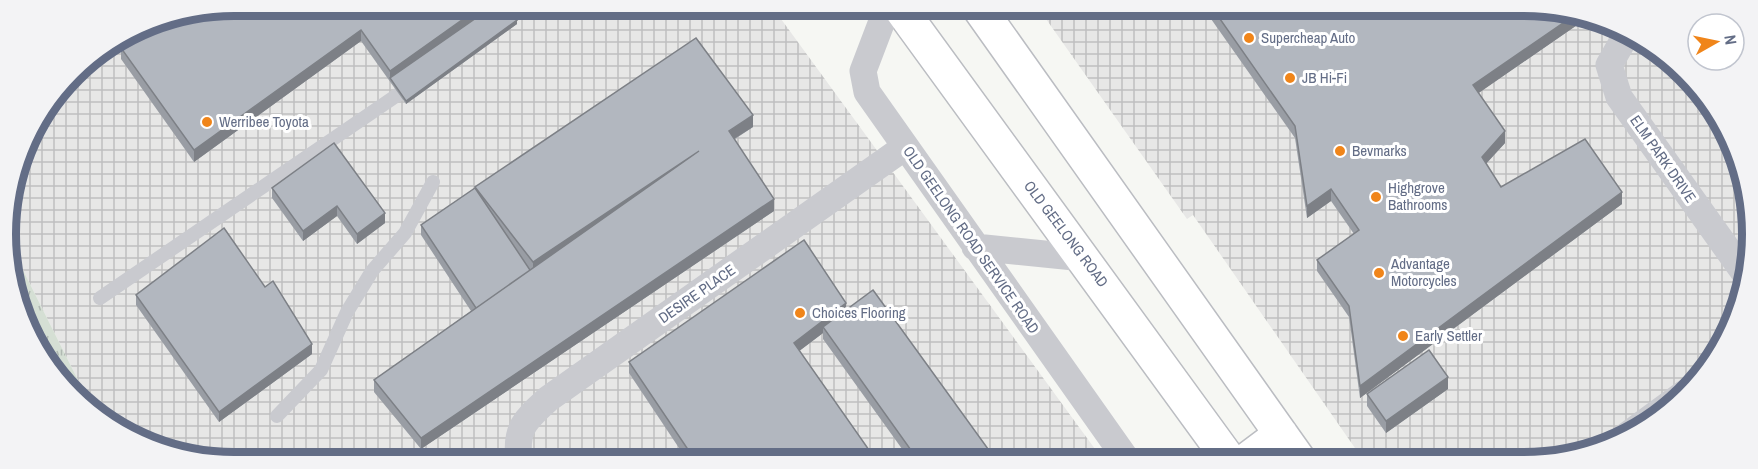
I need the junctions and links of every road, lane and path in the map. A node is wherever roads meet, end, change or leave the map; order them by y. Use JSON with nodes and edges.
{"nodes":[{"id":1,"x":512,"y":16,"type":"edge"},
{"id":2,"x":884,"y":16,"type":"edge"},
{"id":3,"x":906,"y":16,"type":"edge"},
{"id":4,"x":985,"y":16,"type":"edge"},
{"id":5,"x":489,"y":32,"type":"edge"},
{"id":6,"x":1623,"y":41,"type":"edge"},
{"id":7,"x":424,"y":77,"type":"edge"},
{"id":8,"x":905,"y":147,"type":"junction"},
{"id":9,"x":433,"y":182,"type":"dead end"},
{"id":10,"x":975,"y":247,"type":"junction"},
{"id":11,"x":1084,"y":258,"type":"junction"},
{"id":12,"x":1739,"y":266,"type":"edge"},
{"id":13,"x":100,"y":298,"type":"dead end"},
{"id":14,"x":277,"y":416,"type":"dead end"},
{"id":15,"x":1281,"y":434,"type":"junction"},
{"id":16,"x":518,"y":452,"type":"edge"},
{"id":17,"x":1121,"y":452,"type":"edge"},
{"id":18,"x":1224,"y":452,"type":"edge"},
{"id":19,"x":1256,"y":452,"type":"edge"},
{"id":20,"x":1294,"y":452,"type":"edge"}],
"edges":[{"from":1,"to":5,"type":"lane"},
{"from":2,"to":8,"type":"street","name":"OLD GEELONG ROAD SERVICE ROAD"},
{"from":3,"to":11,"type":"main road","name":"OLD GEELONG ROAD"},
{"from":4,"to":15,"type":"main road"},
{"from":6,"to":12,"type":"street","name":"ELM PARK DRIVE"},
{"from":7,"to":13,"type":"lane"},
{"from":8,"to":10,"type":"street","name":"OLD GEELONG ROAD SERVICE ROAD"},
{"from":8,"to":16,"type":"street","name":"DESIRE PLACE"},
{"from":9,"to":14,"type":"lane"},
{"from":10,"to":11,"type":"street"},
{"from":10,"to":17,"type":"street","name":"OLD GEELONG ROAD SERVICE ROAD"},
{"from":11,"to":18,"type":"main road","name":"OLD GEELONG ROAD"},
{"from":15,"to":19,"type":"main road"},
{"from":15,"to":20,"type":"main road"}]}
